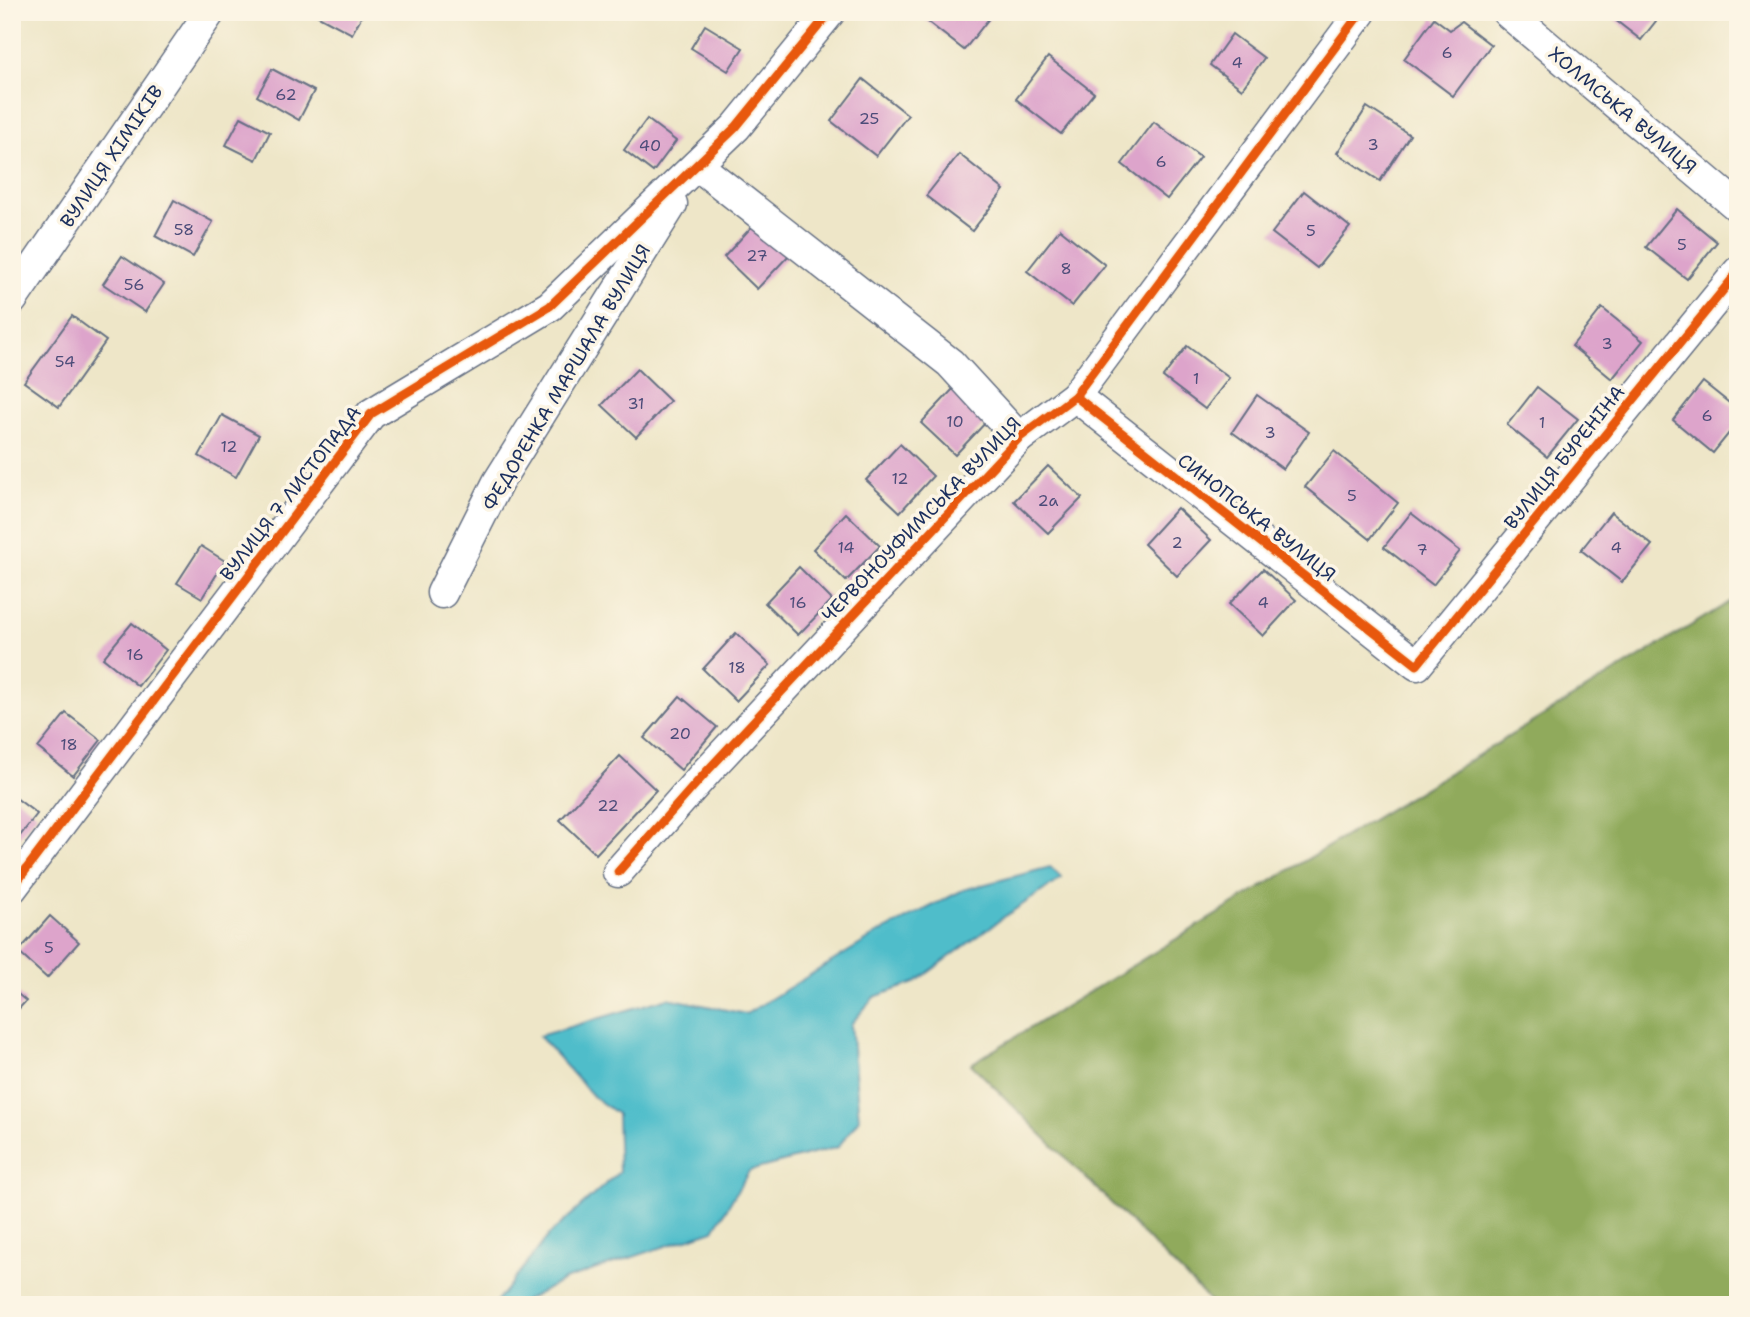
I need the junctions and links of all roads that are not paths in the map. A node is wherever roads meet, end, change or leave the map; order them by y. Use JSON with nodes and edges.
{"nodes":[{"id":1,"x":210,"y":12,"type":"edge"},
{"id":2,"x":831,"y":12,"type":"edge"},
{"id":3,"x":1361,"y":12,"type":"edge"},
{"id":4,"x":1507,"y":12,"type":"edge"},
{"id":5,"x":696,"y":165,"type":"junction"},
{"id":6,"x":1738,"y":207,"type":"edge"},
{"id":7,"x":1738,"y":272,"type":"edge"},
{"id":8,"x":12,"y":300,"type":"edge"},
{"id":9,"x":1075,"y":396,"type":"junction"},
{"id":10,"x":1019,"y":438,"type":"junction"},
{"id":11,"x":442,"y":593,"type":"dead end"},
{"id":12,"x":1417,"y":665,"type":"joint"},
{"id":13,"x":618,"y":872,"type":"dead end"},
{"id":14,"x":12,"y":888,"type":"edge"}],
"edges":[{"from":1,"to":8,"type":"street","name":"ВУЛИЦЯ ХІМІКІВ"},
{"from":2,"to":5,"type":"street"},
{"from":3,"to":9,"type":"street","name":"ЧЕРВОНОУФИМСЬКА ВУЛИЦЯ"},
{"from":4,"to":6,"type":"street","name":"ХОЛМСЬКА ВУЛИЦЯ"},
{"from":5,"to":10,"type":"street"},
{"from":5,"to":11,"type":"street","name":"ФЕДОРЕНКА МАРШАЛА ВУЛИЦЯ"},
{"from":5,"to":14,"type":"street","name":"ВУЛИЦЯ 7 ЛИСТОПАДА"},
{"from":7,"to":12,"type":"street","name":"ВУЛИЦЯ БУРЕНІНА"},
{"from":9,"to":10,"type":"street","name":"ЧЕРВОНОУФИМСЬКА ВУЛИЦЯ"},
{"from":9,"to":12,"type":"street","name":"СИНОПСЬКА ВУЛИЦЯ"},
{"from":10,"to":13,"type":"street","name":"ЧЕРВОНОУФИМСЬКА ВУЛИЦЯ"}]}
